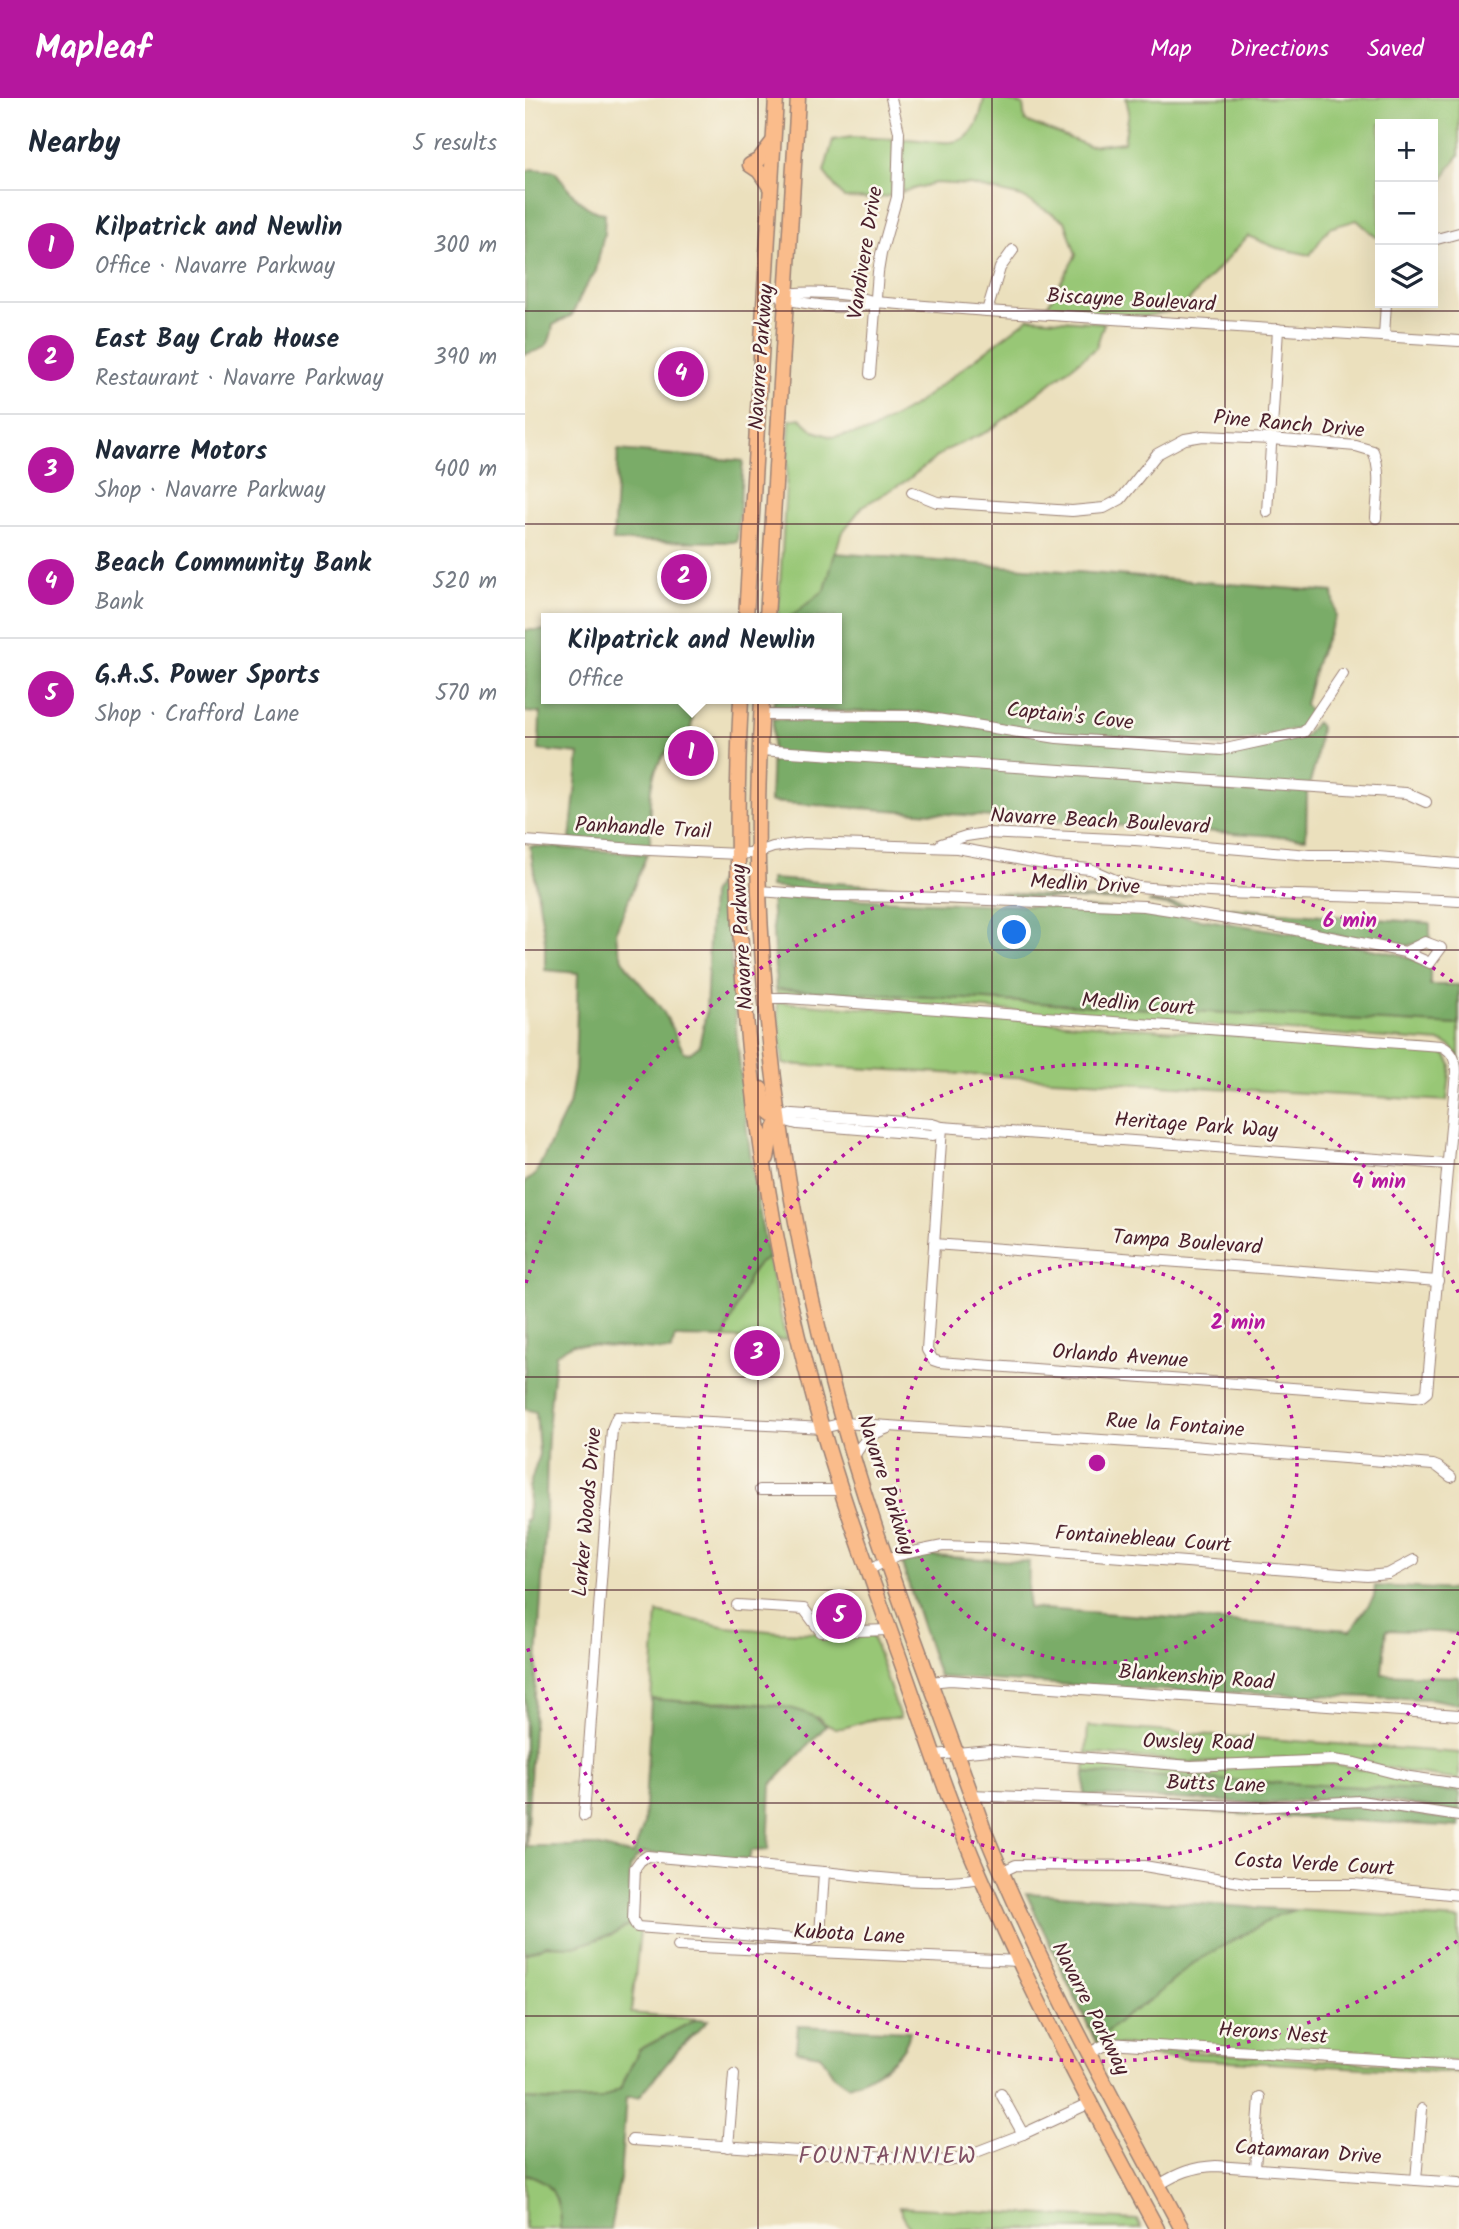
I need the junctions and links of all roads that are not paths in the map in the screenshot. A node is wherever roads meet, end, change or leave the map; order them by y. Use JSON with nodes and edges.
{"nodes":[{"id":1,"x":776,"y":98,"type":"edge"},
{"id":2,"x":798,"y":98,"type":"edge"},
{"id":3,"x":891,"y":98,"type":"edge"},
{"id":4,"x":773,"y":142,"type":"junction"},
{"id":5,"x":770,"y":187,"type":"junction"},
{"id":6,"x":1459,"y":233,"type":"edge"},
{"id":7,"x":1438,"y":239,"type":"edge"},
{"id":8,"x":1013,"y":250,"type":"dead end"},
{"id":9,"x":764,"y":296,"type":"junction"},
{"id":10,"x":787,"y":296,"type":"junction"},
{"id":11,"x":875,"y":302,"type":"junction"},
{"id":12,"x":1387,"y":308,"type":"edge"},
{"id":13,"x":986,"y":311,"type":"junction"},
{"id":14,"x":1278,"y":329,"type":"junction"},
{"id":15,"x":1384,"y":336,"type":"junction"},
{"id":16,"x":1459,"y":341,"type":"edge"},
{"id":17,"x":870,"y":374,"type":"dead end"},
{"id":18,"x":1271,"y":439,"type":"junction"},
{"id":19,"x":912,"y":492,"type":"dead end"},
{"id":20,"x":1267,"y":512,"type":"dead end"},
{"id":21,"x":1375,"y":518,"type":"dead end"},
{"id":22,"x":746,"y":613,"type":"edge"},
{"id":23,"x":767,"y":613,"type":"edge"},
{"id":24,"x":1343,"y":674,"type":"dead end"},
{"id":25,"x":741,"y":704,"type":"edge"},
{"id":26,"x":762,"y":704,"type":"edge"},
{"id":27,"x":762,"y":715,"type":"junction"},
{"id":28,"x":760,"y":750,"type":"junction"},
{"id":29,"x":1426,"y":802,"type":"dead end"},
{"id":30,"x":525,"y":841,"type":"edge"},
{"id":31,"x":934,"y":846,"type":"junction"},
{"id":32,"x":759,"y":852,"type":"junction"},
{"id":33,"x":739,"y":854,"type":"junction"},
{"id":34,"x":1459,"y":864,"type":"edge"},
{"id":35,"x":759,"y":891,"type":"junction"},
{"id":36,"x":1459,"y":901,"type":"edge"},
{"id":37,"x":741,"y":928,"type":"junction"},
{"id":38,"x":1405,"y":952,"type":"dead end"},
{"id":39,"x":767,"y":998,"type":"junction"},
{"id":40,"x":779,"y":1119,"type":"junction"},
{"id":41,"x":942,"y":1127,"type":"junction"},
{"id":42,"x":1446,"y":1164,"type":"junction"},
{"id":43,"x":767,"y":1185,"type":"junction"},
{"id":44,"x":934,"y":1244,"type":"junction"},
{"id":45,"x":1438,"y":1281,"type":"junction"},
{"id":46,"x":843,"y":1423,"type":"junction"},
{"id":47,"x":892,"y":1426,"type":"junction"},
{"id":48,"x":823,"y":1428,"type":"junction"},
{"id":49,"x":853,"y":1457,"type":"junction"},
{"id":50,"x":1451,"y":1477,"type":"dead end"},
{"id":51,"x":760,"y":1490,"type":"dead end"},
{"id":52,"x":842,"y":1490,"type":"junction"},
{"id":53,"x":1415,"y":1560,"type":"dead end"},
{"id":54,"x":887,"y":1561,"type":"junction"},
{"id":55,"x":868,"y":1570,"type":"junction"},
{"id":56,"x":737,"y":1605,"type":"dead end"},
{"id":57,"x":890,"y":1630,"type":"junction"},
{"id":58,"x":930,"y":1682,"type":"junction"},
{"id":59,"x":1459,"y":1715,"type":"edge"},
{"id":60,"x":955,"y":1752,"type":"junction"},
{"id":61,"x":934,"y":1755,"type":"junction"},
{"id":62,"x":1459,"y":1784,"type":"edge"},
{"id":63,"x":971,"y":1795,"type":"junction"},
{"id":64,"x":584,"y":1816,"type":"dead end"},
{"id":65,"x":1459,"y":1816,"type":"edge"},
{"id":66,"x":824,"y":1872,"type":"junction"},
{"id":67,"x":1001,"y":1872,"type":"junction"},
{"id":68,"x":981,"y":1878,"type":"junction"},
{"id":69,"x":1459,"y":1895,"type":"edge"},
{"id":70,"x":678,"y":1946,"type":"dead end"},
{"id":71,"x":1019,"y":1961,"type":"junction"},
{"id":72,"x":1088,"y":2054,"type":"junction"},
{"id":73,"x":1459,"y":2065,"type":"edge"},
{"id":74,"x":734,"y":2074,"type":"dead end"},
{"id":75,"x":1001,"y":2094,"type":"dead end"},
{"id":76,"x":1260,"y":2097,"type":"dead end"},
{"id":77,"x":1090,"y":2103,"type":"junction"},
{"id":78,"x":1422,"y":2109,"type":"dead end"},
{"id":79,"x":1023,"y":2134,"type":"junction"},
{"id":80,"x":632,"y":2140,"type":"dead end"},
{"id":81,"x":728,"y":2147,"type":"junction"},
{"id":82,"x":1255,"y":2168,"type":"junction"},
{"id":83,"x":1416,"y":2180,"type":"junction"},
{"id":84,"x":1459,"y":2183,"type":"edge"},
{"id":85,"x":1159,"y":2185,"type":"junction"},
{"id":86,"x":1157,"y":2229,"type":"edge"},
{"id":87,"x":1182,"y":2229,"type":"edge"}],
"edges":[{"from":1,"to":4,"type":"highway","name":"Navarre Parkway"},
{"from":2,"to":10,"type":"highway","name":"Navarre Parkway"},
{"from":3,"to":11,"type":"street","name":"Vandivere Drive"},
{"from":4,"to":5,"type":"highway","name":"Navarre Parkway"},
{"from":4,"to":5,"type":"highway"},
{"from":5,"to":9,"type":"highway","name":"Navarre Parkway"},
{"from":6,"to":7,"type":"street"},
{"from":8,"to":13,"type":"street"},
{"from":9,"to":10,"type":"street","name":"Biscayne Boulevard"},
{"from":9,"to":22,"type":"highway","name":"Navarre Parkway"},
{"from":10,"to":11,"type":"street","name":"Biscayne Boulevard"},
{"from":10,"to":23,"type":"highway","name":"Navarre Parkway"},
{"from":11,"to":13,"type":"street","name":"Biscayne Boulevard"},
{"from":11,"to":17,"type":"street","name":"Vandivere Drive"},
{"from":12,"to":15,"type":"street"},
{"from":13,"to":14,"type":"street","name":"Biscayne Boulevard"},
{"from":14,"to":15,"type":"street","name":"Biscayne Boulevard"},
{"from":14,"to":18,"type":"street"},
{"from":15,"to":16,"type":"street","name":"Biscayne Boulevard"},
{"from":18,"to":19,"type":"street","name":"Pine Ranch Drive"},
{"from":18,"to":20,"type":"street"},
{"from":18,"to":21,"type":"street","name":"Pine Ranch Drive"},
{"from":24,"to":27,"type":"street","name":"Captain's Cove"},
{"from":25,"to":33,"type":"highway","name":"Navarre Parkway"},
{"from":26,"to":27,"type":"highway","name":"Navarre Parkway"},
{"from":27,"to":28,"type":"highway","name":"Navarre Parkway"},
{"from":28,"to":29,"type":"street"},
{"from":28,"to":32,"type":"highway","name":"Navarre Parkway"},
{"from":30,"to":33,"type":"street","name":"Panhandle Trail"},
{"from":31,"to":32,"type":"street","name":"Panhandle Trail"},
{"from":31,"to":34,"type":"street","name":"Navarre Beach Boulevard"},
{"from":31,"to":36,"type":"street","name":"Navarre Beach Boulevard"},
{"from":32,"to":33,"type":"street","name":"Panhandle Trail"},
{"from":32,"to":35,"type":"highway","name":"Navarre Parkway"},
{"from":33,"to":37,"type":"highway","name":"Navarre Parkway"},
{"from":35,"to":38,"type":"street","name":"Medlin Drive"},
{"from":35,"to":39,"type":"highway","name":"Navarre Parkway"},
{"from":37,"to":40,"type":"highway"},
{"from":37,"to":43,"type":"highway","name":"Navarre Parkway"},
{"from":39,"to":40,"type":"highway","name":"Navarre Parkway"},
{"from":39,"to":42,"type":"street","name":"Medlin Court"},
{"from":40,"to":41,"type":"street","name":"Heritage Park Way"},
{"from":40,"to":43,"type":"highway"},
{"from":40,"to":46,"type":"highway","name":"Navarre Parkway"},
{"from":41,"to":42,"type":"street","name":"Heritage Park Way"},
{"from":41,"to":44,"type":"street","name":"Orlando Avenue"},
{"from":42,"to":45,"type":"street"},
{"from":43,"to":48,"type":"highway","name":"Navarre Parkway"},
{"from":44,"to":45,"type":"street","name":"Tampa Boulevard"},
{"from":44,"to":45,"type":"street","name":"Orlando Avenue"},
{"from":46,"to":47,"type":"street","name":"Rue la Fontaine"},
{"from":46,"to":48,"type":"street","name":"Rue la Fontaine"},
{"from":46,"to":49,"type":"highway","name":"Navarre Parkway"},
{"from":47,"to":49,"type":"street"},
{"from":47,"to":50,"type":"street","name":"Rue la Fontaine"},
{"from":48,"to":52,"type":"highway","name":"Navarre Parkway"},
{"from":48,"to":64,"type":"street","name":"Larker Woods Drive"},
{"from":49,"to":54,"type":"highway","name":"Navarre Parkway"},
{"from":51,"to":52,"type":"street"},
{"from":52,"to":55,"type":"highway","name":"Navarre Parkway"},
{"from":53,"to":54,"type":"street","name":"Fontainebleau Court"},
{"from":54,"to":55,"type":"street","name":"Fontainebleau Court"},
{"from":54,"to":58,"type":"highway","name":"Navarre Parkway"},
{"from":55,"to":57,"type":"highway","name":"Navarre Parkway"},
{"from":56,"to":57,"type":"street"},
{"from":57,"to":61,"type":"highway","name":"Navarre Parkway"},
{"from":58,"to":59,"type":"street","name":"Blankenship Road"},
{"from":58,"to":60,"type":"highway","name":"Navarre Parkway"},
{"from":60,"to":61,"type":"street","name":"Owsley Road"},
{"from":60,"to":62,"type":"street","name":"Owsley Road"},
{"from":60,"to":63,"type":"highway","name":"Navarre Parkway"},
{"from":61,"to":68,"type":"highway","name":"Navarre Parkway"},
{"from":63,"to":65,"type":"street","name":"Butts Lane"},
{"from":63,"to":67,"type":"highway","name":"Navarre Parkway"},
{"from":66,"to":66,"type":"street"},
{"from":66,"to":68,"type":"street"},
{"from":67,"to":69,"type":"street","name":"Costa Verde Court"},
{"from":67,"to":72,"type":"highway","name":"Navarre Parkway"},
{"from":68,"to":71,"type":"highway","name":"Navarre Parkway"},
{"from":70,"to":71,"type":"street","name":"Kubota Lane"},
{"from":71,"to":77,"type":"highway","name":"Navarre Parkway"},
{"from":72,"to":73,"type":"street","name":"Herons Nest"},
{"from":72,"to":85,"type":"highway","name":"Navarre Parkway"},
{"from":74,"to":81,"type":"street"},
{"from":75,"to":79,"type":"street"},
{"from":76,"to":82,"type":"street"},
{"from":77,"to":79,"type":"street"},
{"from":77,"to":86,"type":"highway","name":"Navarre Parkway"},
{"from":78,"to":83,"type":"street"},
{"from":79,"to":81,"type":"street"},
{"from":80,"to":81,"type":"street"},
{"from":82,"to":83,"type":"street","name":"Catamaran Drive"},
{"from":82,"to":85,"type":"street","name":"Catamaran Drive"},
{"from":83,"to":84,"type":"street","name":"Catamaran Drive"},
{"from":85,"to":87,"type":"highway","name":"Navarre Parkway"}]}
